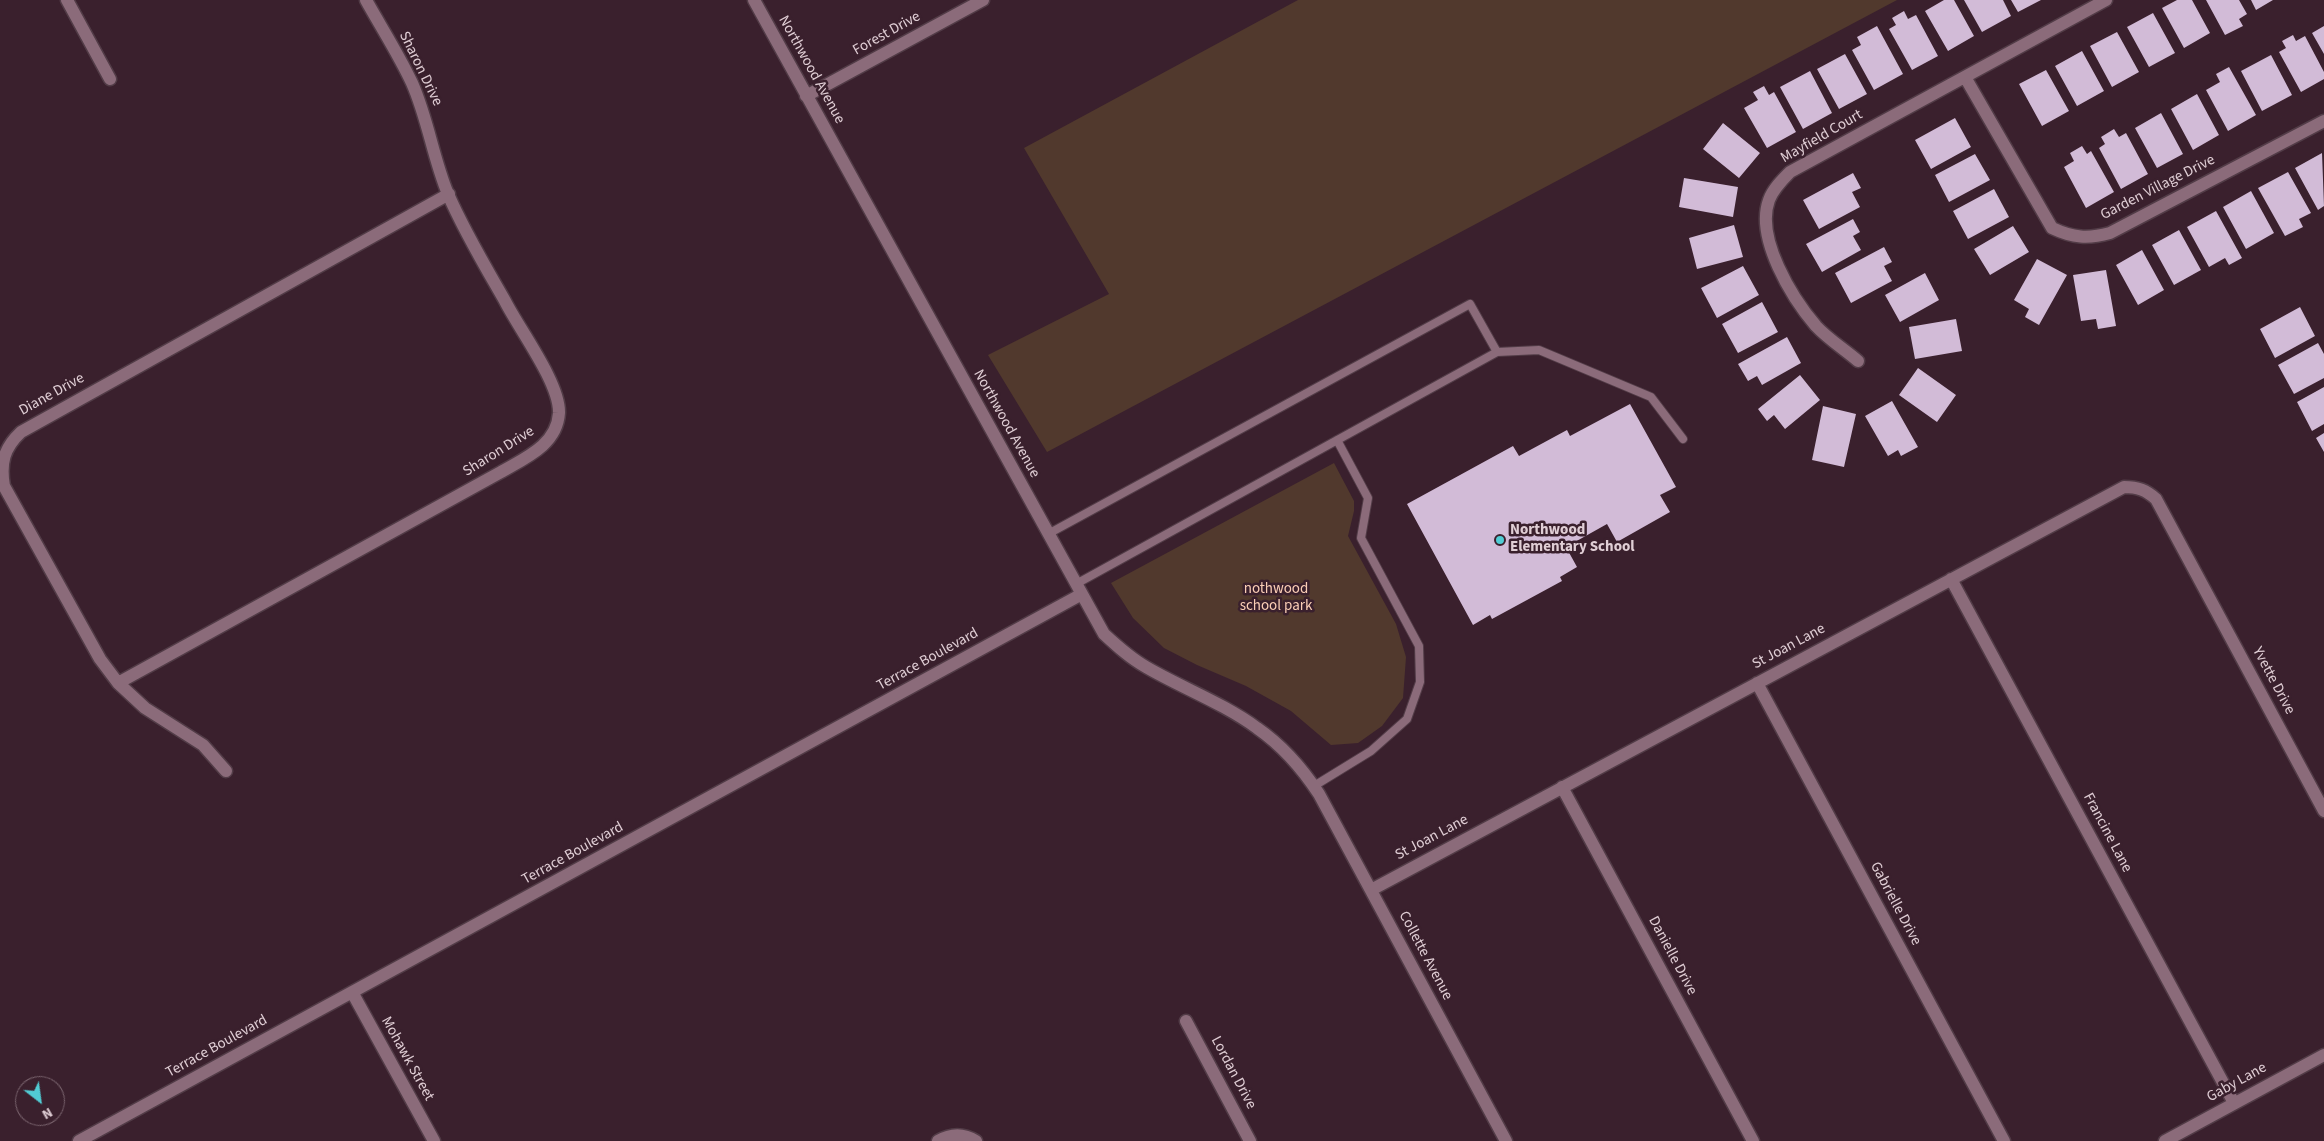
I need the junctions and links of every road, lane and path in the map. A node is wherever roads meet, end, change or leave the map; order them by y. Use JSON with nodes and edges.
{"nodes":[{"id":1,"x":67,"y":0,"type":"edge"},
{"id":2,"x":366,"y":0,"type":"edge"},
{"id":3,"x":754,"y":0,"type":"edge"},
{"id":4,"x":983,"y":0,"type":"edge"},
{"id":5,"x":2106,"y":0,"type":"edge"},
{"id":6,"x":1965,"y":77,"type":"junction"},
{"id":7,"x":110,"y":79,"type":"dead end"},
{"id":8,"x":806,"y":96,"type":"junction"},
{"id":9,"x":2324,"y":121,"type":"edge"},
{"id":10,"x":448,"y":194,"type":"junction"},
{"id":11,"x":1497,"y":352,"type":"junction"},
{"id":12,"x":1858,"y":360,"type":"dead end"},
{"id":13,"x":1683,"y":439,"type":"dead end"},
{"id":14,"x":1337,"y":440,"type":"junction"},
{"id":15,"x":1048,"y":534,"type":"junction"},
{"id":16,"x":2193,"y":566,"type":"joint"},
{"id":17,"x":1951,"y":579,"type":"junction"},
{"id":18,"x":1079,"y":589,"type":"junction"},
{"id":19,"x":118,"y":683,"type":"junction"},
{"id":20,"x":1757,"y":683,"type":"junction"},
{"id":21,"x":226,"y":770,"type":"dead end"},
{"id":22,"x":1314,"y":786,"type":"junction"},
{"id":23,"x":1562,"y":787,"type":"junction"},
{"id":24,"x":2324,"y":811,"type":"edge"},
{"id":25,"x":1371,"y":890,"type":"junction"},
{"id":26,"x":352,"y":992,"type":"junction"},
{"id":27,"x":1186,"y":1020,"type":"dead end"},
{"id":28,"x":2324,"y":1054,"type":"edge"},
{"id":29,"x":2234,"y":1104,"type":"junction"},
{"id":30,"x":79,"y":1141,"type":"edge"},
{"id":31,"x":434,"y":1141,"type":"edge"},
{"id":32,"x":938,"y":1141,"type":"edge"},
{"id":33,"x":976,"y":1141,"type":"edge"},
{"id":34,"x":1250,"y":1141,"type":"edge"},
{"id":35,"x":1506,"y":1141,"type":"edge"},
{"id":36,"x":1753,"y":1141,"type":"edge"},
{"id":37,"x":2004,"y":1141,"type":"edge"},
{"id":38,"x":2165,"y":1141,"type":"edge"}],
"edges":[{"from":1,"to":7,"type":"street"},
{"from":2,"to":10,"type":"street","name":"Sharon Drive"},
{"from":3,"to":8,"type":"street","name":"Northwood Avenue"},
{"from":4,"to":8,"type":"street","name":"Forest Drive"},
{"from":5,"to":6,"type":"street","name":"Mayfield Court"},
{"from":6,"to":9,"type":"street","name":"Garden Village Drive"},
{"from":6,"to":12,"type":"street","name":"Mayfield Court"},
{"from":8,"to":15,"type":"street","name":"Northwood Avenue"},
{"from":10,"to":19,"type":"street","name":"Sharon Drive"},
{"from":10,"to":19,"type":"street","name":"Diane Drive"},
{"from":11,"to":13,"type":"lane"},
{"from":11,"to":14,"type":"lane"},
{"from":11,"to":15,"type":"lane"},
{"from":14,"to":18,"type":"lane"},
{"from":14,"to":22,"type":"lane"},
{"from":15,"to":18,"type":"street","name":"Northwood Avenue"},
{"from":16,"to":17,"type":"street","name":"St Joan Lane"},
{"from":16,"to":24,"type":"street","name":"Yvette Drive"},
{"from":17,"to":20,"type":"street","name":"St Joan Lane"},
{"from":17,"to":29,"type":"street","name":"Francine Lane"},
{"from":18,"to":22,"type":"street","name":"Northwood Avenue"},
{"from":18,"to":26,"type":"street","name":"Terrace Boulevard"},
{"from":19,"to":21,"type":"street","name":"Diane Drive"},
{"from":20,"to":23,"type":"street","name":"St Joan Lane"},
{"from":20,"to":37,"type":"street","name":"Gabrielle Drive"},
{"from":22,"to":25,"type":"street","name":"Collette Avenue"},
{"from":23,"to":25,"type":"street","name":"St Joan Lane"},
{"from":23,"to":36,"type":"street","name":"Danielle Drive"},
{"from":25,"to":35,"type":"street","name":"Collette Avenue"},
{"from":26,"to":30,"type":"street","name":"Terrace Boulevard"},
{"from":26,"to":31,"type":"street","name":"Mohawk Street"},
{"from":27,"to":34,"type":"street","name":"Lordan Drive"},
{"from":28,"to":29,"type":"street","name":"Gaby Lane"},
{"from":29,"to":38,"type":"street","name":"Gaby Lane"},
{"from":32,"to":33,"type":"street"}]}
